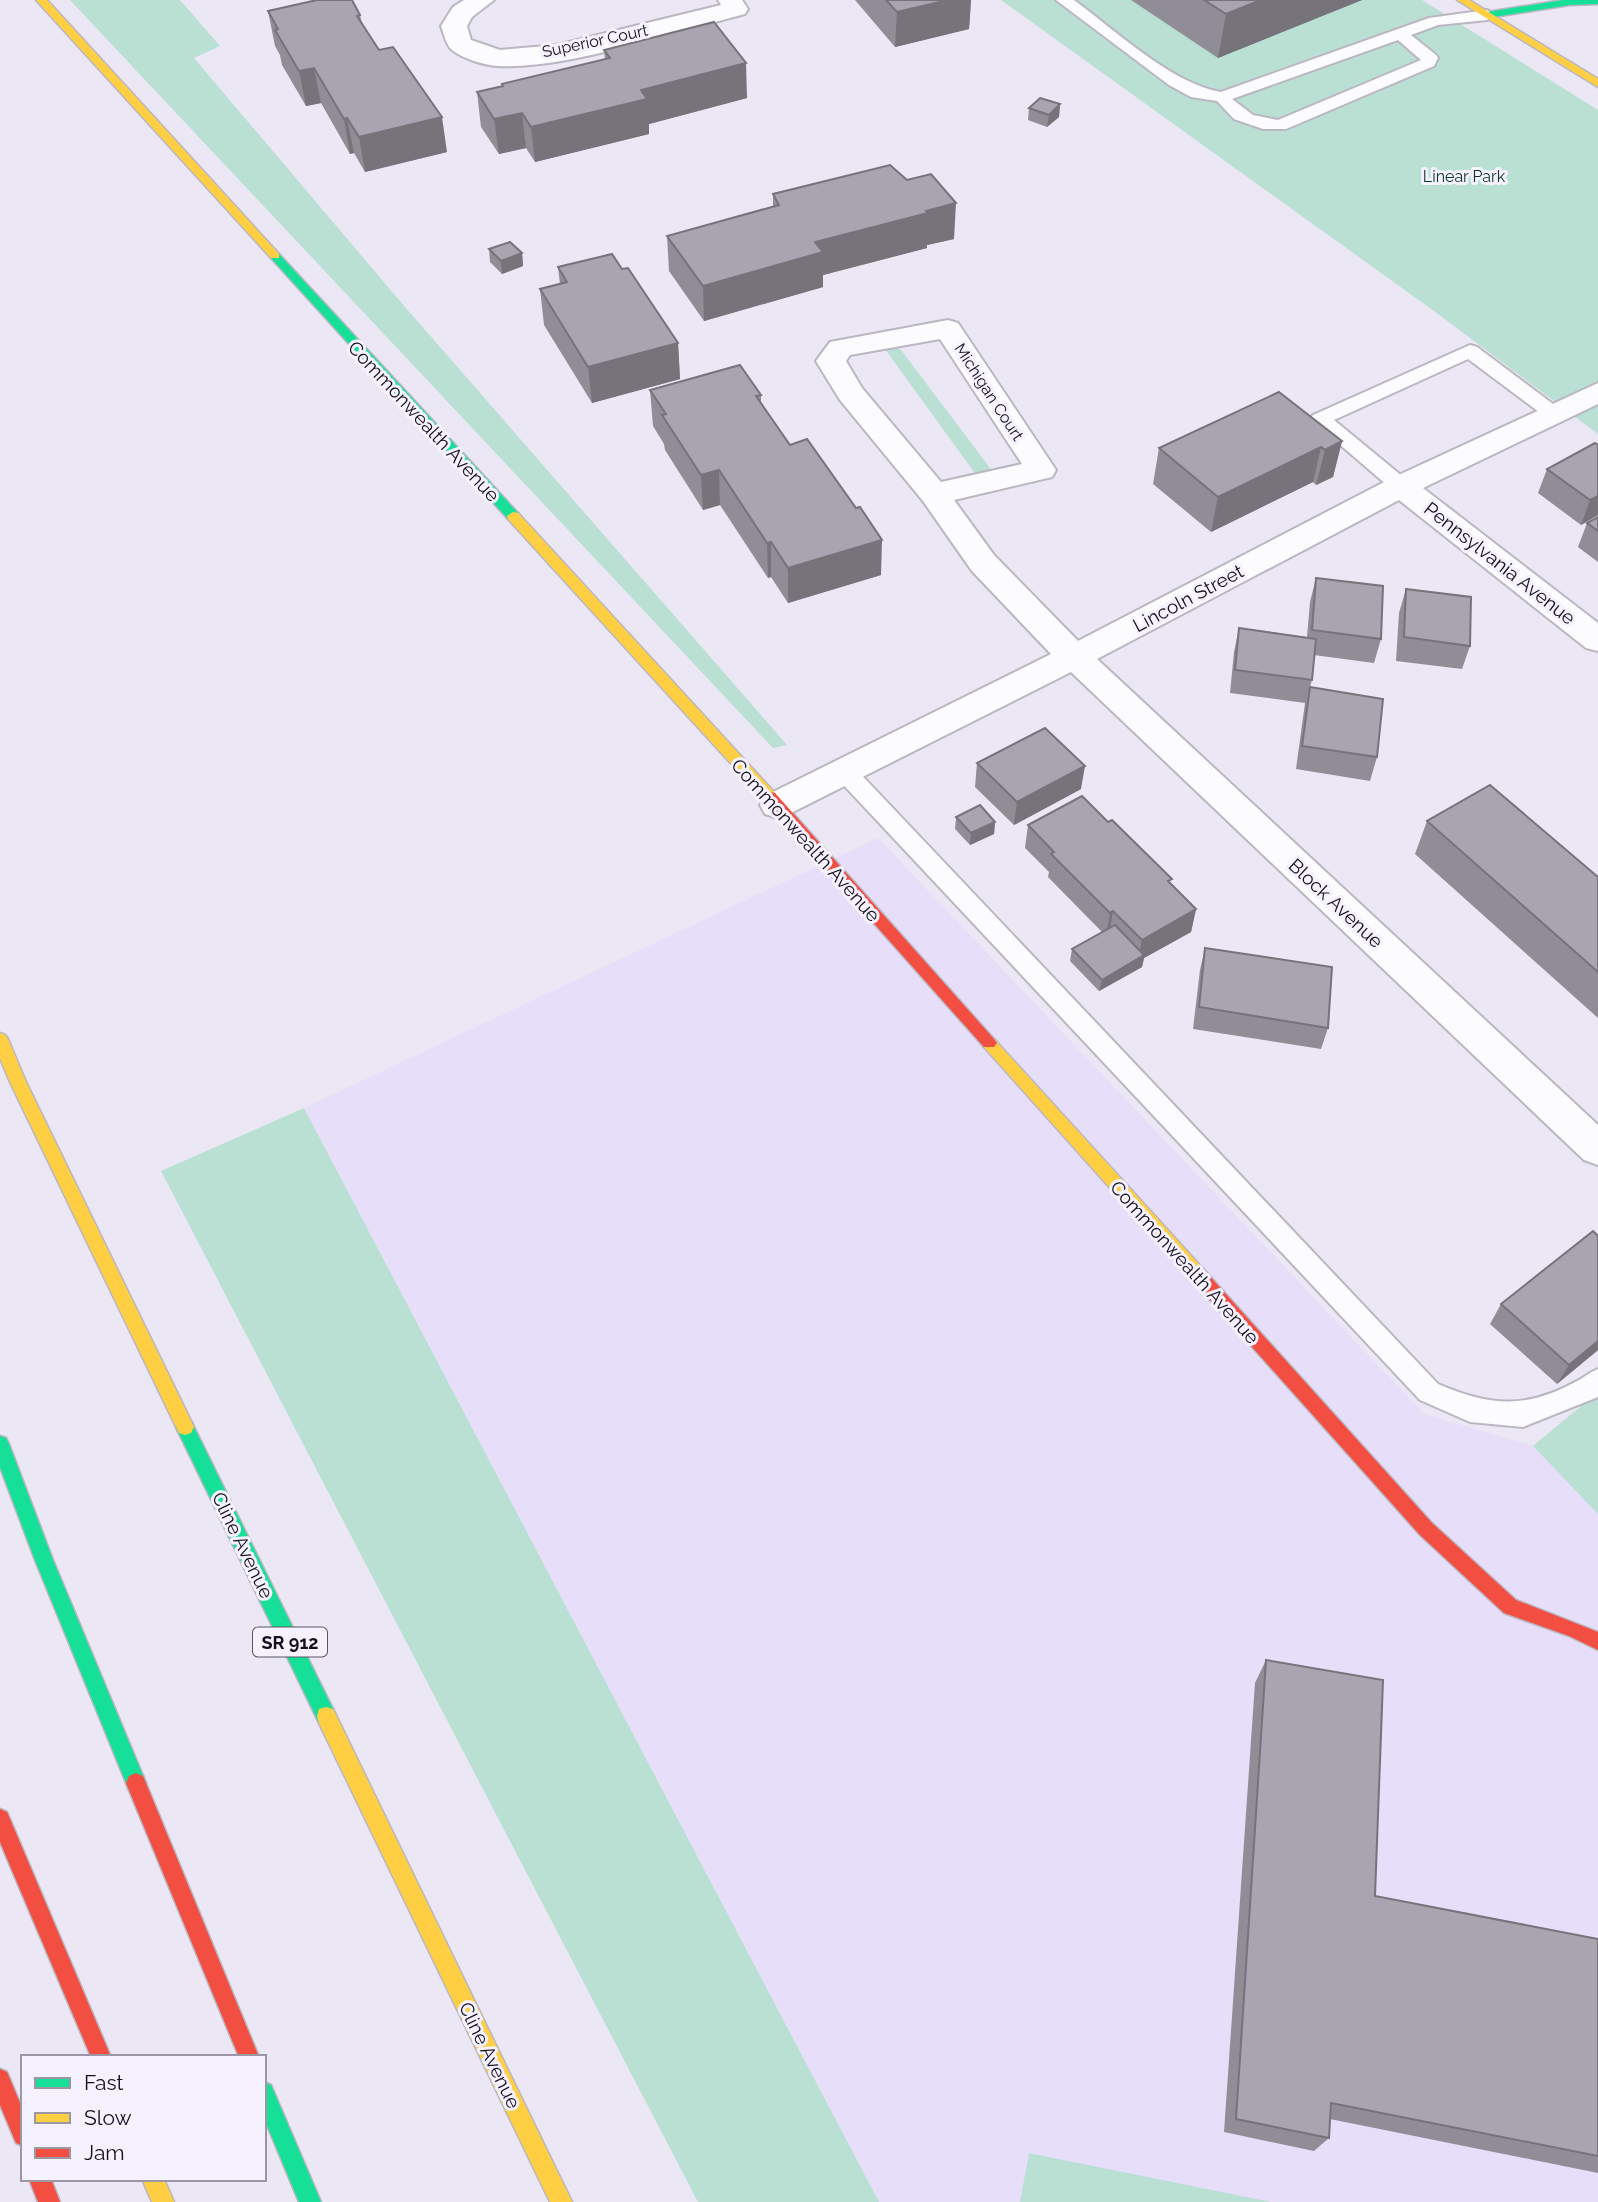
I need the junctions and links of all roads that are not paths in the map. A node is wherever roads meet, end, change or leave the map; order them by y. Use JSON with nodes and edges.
{"nodes":[{"id":1,"x":41,"y":0,"type":"edge"},
{"id":2,"x":482,"y":0,"type":"edge"},
{"id":3,"x":730,"y":0,"type":"edge"},
{"id":4,"x":1064,"y":0,"type":"edge"},
{"id":5,"x":1462,"y":0,"type":"edge"},
{"id":6,"x":1568,"y":1,"type":"edge"},
{"id":7,"x":1598,"y":1,"type":"edge"},
{"id":8,"x":1487,"y":15,"type":"junction"},
{"id":9,"x":1400,"y":34,"type":"junction"},
{"id":10,"x":1598,"y":85,"type":"edge"},
{"id":11,"x":1222,"y":97,"type":"junction"},
{"id":12,"x":1598,"y":392,"type":"edge"},
{"id":13,"x":1554,"y":414,"type":"junction"},
{"id":14,"x":1401,"y":486,"type":"junction"},
{"id":15,"x":934,"y":494,"type":"junction"},
{"id":16,"x":1598,"y":640,"type":"edge"},
{"id":17,"x":1074,"y":658,"type":"junction"},
{"id":18,"x":845,"y":772,"type":"junction"},
{"id":19,"x":777,"y":805,"type":"junction"},
{"id":20,"x":0,"y":1039,"type":"edge"},
{"id":21,"x":1598,"y":1149,"type":"edge"},
{"id":22,"x":1598,"y":1381,"type":"edge"},
{"id":23,"x":0,"y":1444,"type":"edge"},
{"id":24,"x":1598,"y":1641,"type":"edge"},
{"id":25,"x":0,"y":1819,"type":"edge"},
{"id":26,"x":100,"y":2055,"type":"edge"},
{"id":27,"x":249,"y":2055,"type":"edge"},
{"id":28,"x":0,"y":2079,"type":"edge"},
{"id":29,"x":266,"y":2097,"type":"edge"},
{"id":30,"x":21,"y":2131,"type":"edge"},
{"id":31,"x":41,"y":2181,"type":"edge"},
{"id":32,"x":154,"y":2181,"type":"edge"},
{"id":33,"x":49,"y":2202,"type":"edge"},
{"id":34,"x":163,"y":2202,"type":"edge"},
{"id":35,"x":310,"y":2202,"type":"edge"},
{"id":36,"x":561,"y":2202,"type":"edge"}],
"edges":[{"from":1,"to":19,"type":"main road","name":"Commonwealth Avenue"},
{"from":2,"to":3,"type":"street","name":"Superior Court"},
{"from":4,"to":11,"type":"lane"},
{"from":5,"to":8,"type":"main road"},
{"from":6,"to":7,"type":"main road"},
{"from":6,"to":8,"type":"main road"},
{"from":8,"to":9,"type":"lane"},
{"from":8,"to":10,"type":"main road"},
{"from":9,"to":11,"type":"lane"},
{"from":9,"to":11,"type":"lane"},
{"from":12,"to":13,"type":"street","name":"Lincoln Street"},
{"from":13,"to":14,"type":"street","name":"Lincoln Street"},
{"from":13,"to":14,"type":"lane"},
{"from":14,"to":16,"type":"street","name":"Pennsylvania Avenue"},
{"from":14,"to":17,"type":"street","name":"Lincoln Street"},
{"from":15,"to":15,"type":"street","name":"Michigan Court"},
{"from":15,"to":17,"type":"street","name":"Michigan Court"},
{"from":17,"to":18,"type":"street","name":"Lincoln Street"},
{"from":17,"to":21,"type":"street","name":"Block Avenue"},
{"from":18,"to":19,"type":"street","name":"Lincoln Street"},
{"from":18,"to":22,"type":"lane"},
{"from":19,"to":24,"type":"main road","name":"Commonwealth Avenue"},
{"from":20,"to":36,"type":"main road","name":"Cline Avenue","number":"SR 912"},
{"from":23,"to":27,"type":"main road"},
{"from":25,"to":26,"type":"main road"},
{"from":28,"to":30,"type":"main road"},
{"from":29,"to":35,"type":"main road"},
{"from":31,"to":33,"type":"main road"},
{"from":32,"to":34,"type":"main road"}]}
